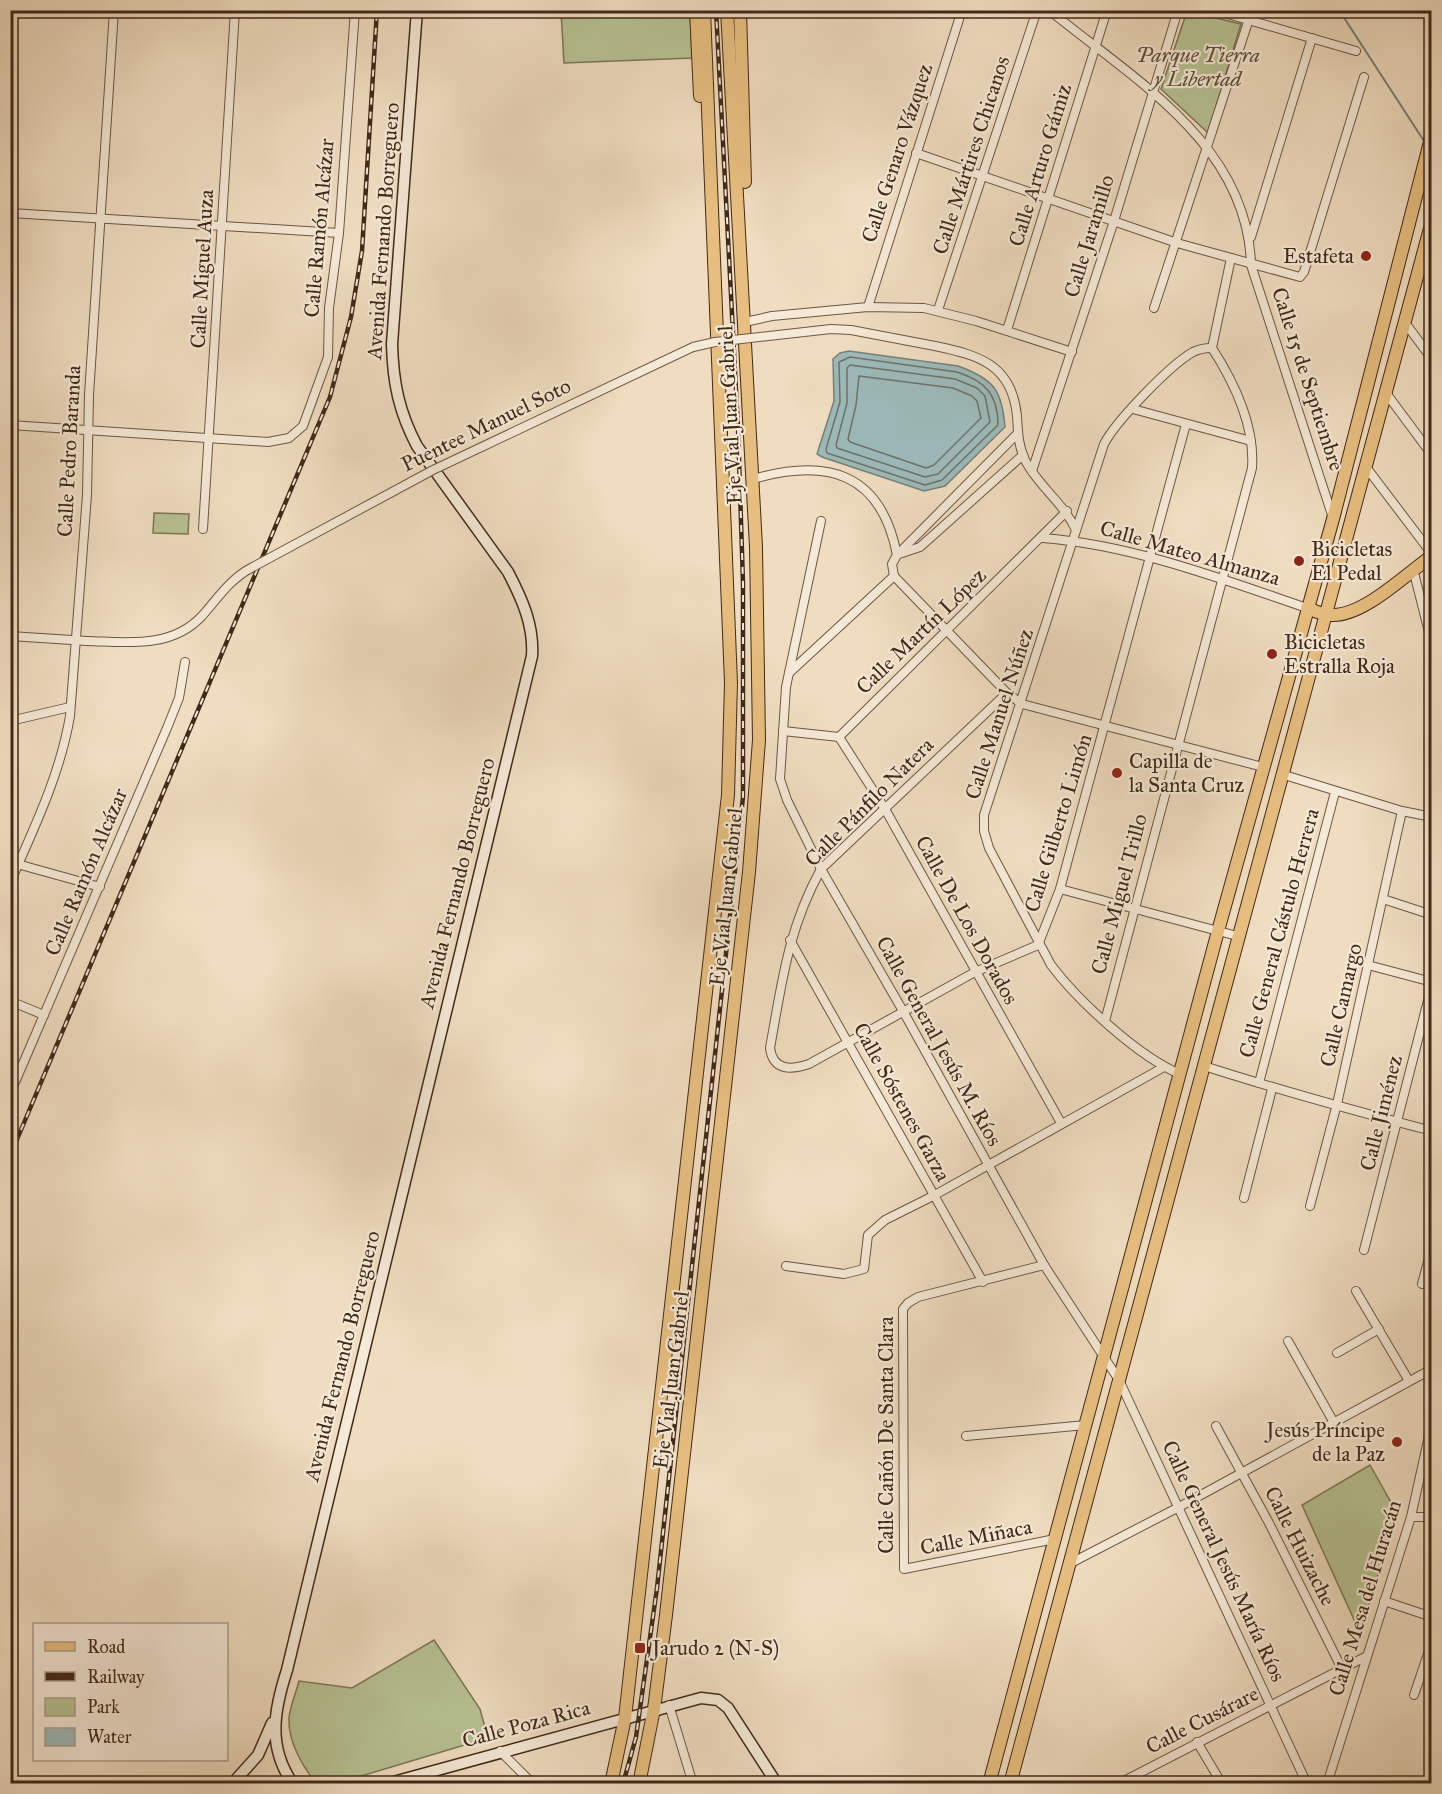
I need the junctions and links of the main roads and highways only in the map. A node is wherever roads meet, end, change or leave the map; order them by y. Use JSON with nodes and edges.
{"nodes":[{"id":1,"x":417,"y":10,"type":"edge"},
{"id":2,"x":696,"y":10,"type":"edge"},
{"id":3,"x":704,"y":10,"type":"edge"},
{"id":4,"x":727,"y":10,"type":"edge"},
{"id":5,"x":740,"y":10,"type":"edge"},
{"id":6,"x":1431,"y":136,"type":"edge"},
{"id":7,"x":712,"y":192,"type":"junction"},
{"id":8,"x":1431,"y":221,"type":"edge"},
{"id":9,"x":740,"y":225,"type":"junction"},
{"id":10,"x":1429,"y":247,"type":"edge"},
{"id":11,"x":1431,"y":555,"type":"edge"},
{"id":12,"x":1306,"y":608,"type":"junction"},
{"id":13,"x":1325,"y":614,"type":"junction"},
{"id":14,"x":276,"y":1708,"type":"junction"},
{"id":15,"x":654,"y":1709,"type":"junction"},
{"id":16,"x":625,"y":1718,"type":"junction"},
{"id":17,"x":411,"y":1780,"type":"edge"},
{"id":18,"x":232,"y":1784,"type":"edge"},
{"id":19,"x":293,"y":1784,"type":"edge"},
{"id":20,"x":386,"y":1784,"type":"edge"},
{"id":21,"x":611,"y":1784,"type":"edge"},
{"id":22,"x":639,"y":1784,"type":"edge"},
{"id":23,"x":777,"y":1784,"type":"edge"},
{"id":24,"x":989,"y":1784,"type":"edge"},
{"id":25,"x":1010,"y":1784,"type":"edge"}],
"edges":[{"from":1,"to":14,"type":"main road","name":"Avenida Fernando Borreguero"},
{"from":2,"to":7,"type":"main road"},
{"from":3,"to":7,"type":"main road","name":"Eje Vial Juan Gabriel"},
{"from":4,"to":9,"type":"main road","name":"Eje Vial Juan Gabriel"},
{"from":5,"to":9,"type":"main road"},
{"from":6,"to":12,"type":"main road"},
{"from":7,"to":16,"type":"main road","name":"Eje Vial Juan Gabriel"},
{"from":8,"to":10,"type":"main road"},
{"from":9,"to":15,"type":"main road","name":"Eje Vial Juan Gabriel"},
{"from":10,"to":13,"type":"main road"},
{"from":11,"to":13,"type":"main road"},
{"from":12,"to":13,"type":"main road","name":"Calle Mateo Almanza"},
{"from":12,"to":24,"type":"main road"},
{"from":13,"to":25,"type":"main road"},
{"from":14,"to":18,"type":"main road"},
{"from":14,"to":19,"type":"main road","name":"Avenida Fernando Borreguero"},
{"from":15,"to":16,"type":"main road","name":"Calle Poza Rica"},
{"from":15,"to":22,"type":"main road","name":"Eje Vial Juan Gabriel"},
{"from":15,"to":23,"type":"main road","name":"Calle Poza Rica"},
{"from":16,"to":17,"type":"main road","name":"Calle Poza Rica"},
{"from":16,"to":21,"type":"main road","name":"Eje Vial Juan Gabriel"},
{"from":17,"to":20,"type":"main road","name":"Calle Poza Rica"}]}
